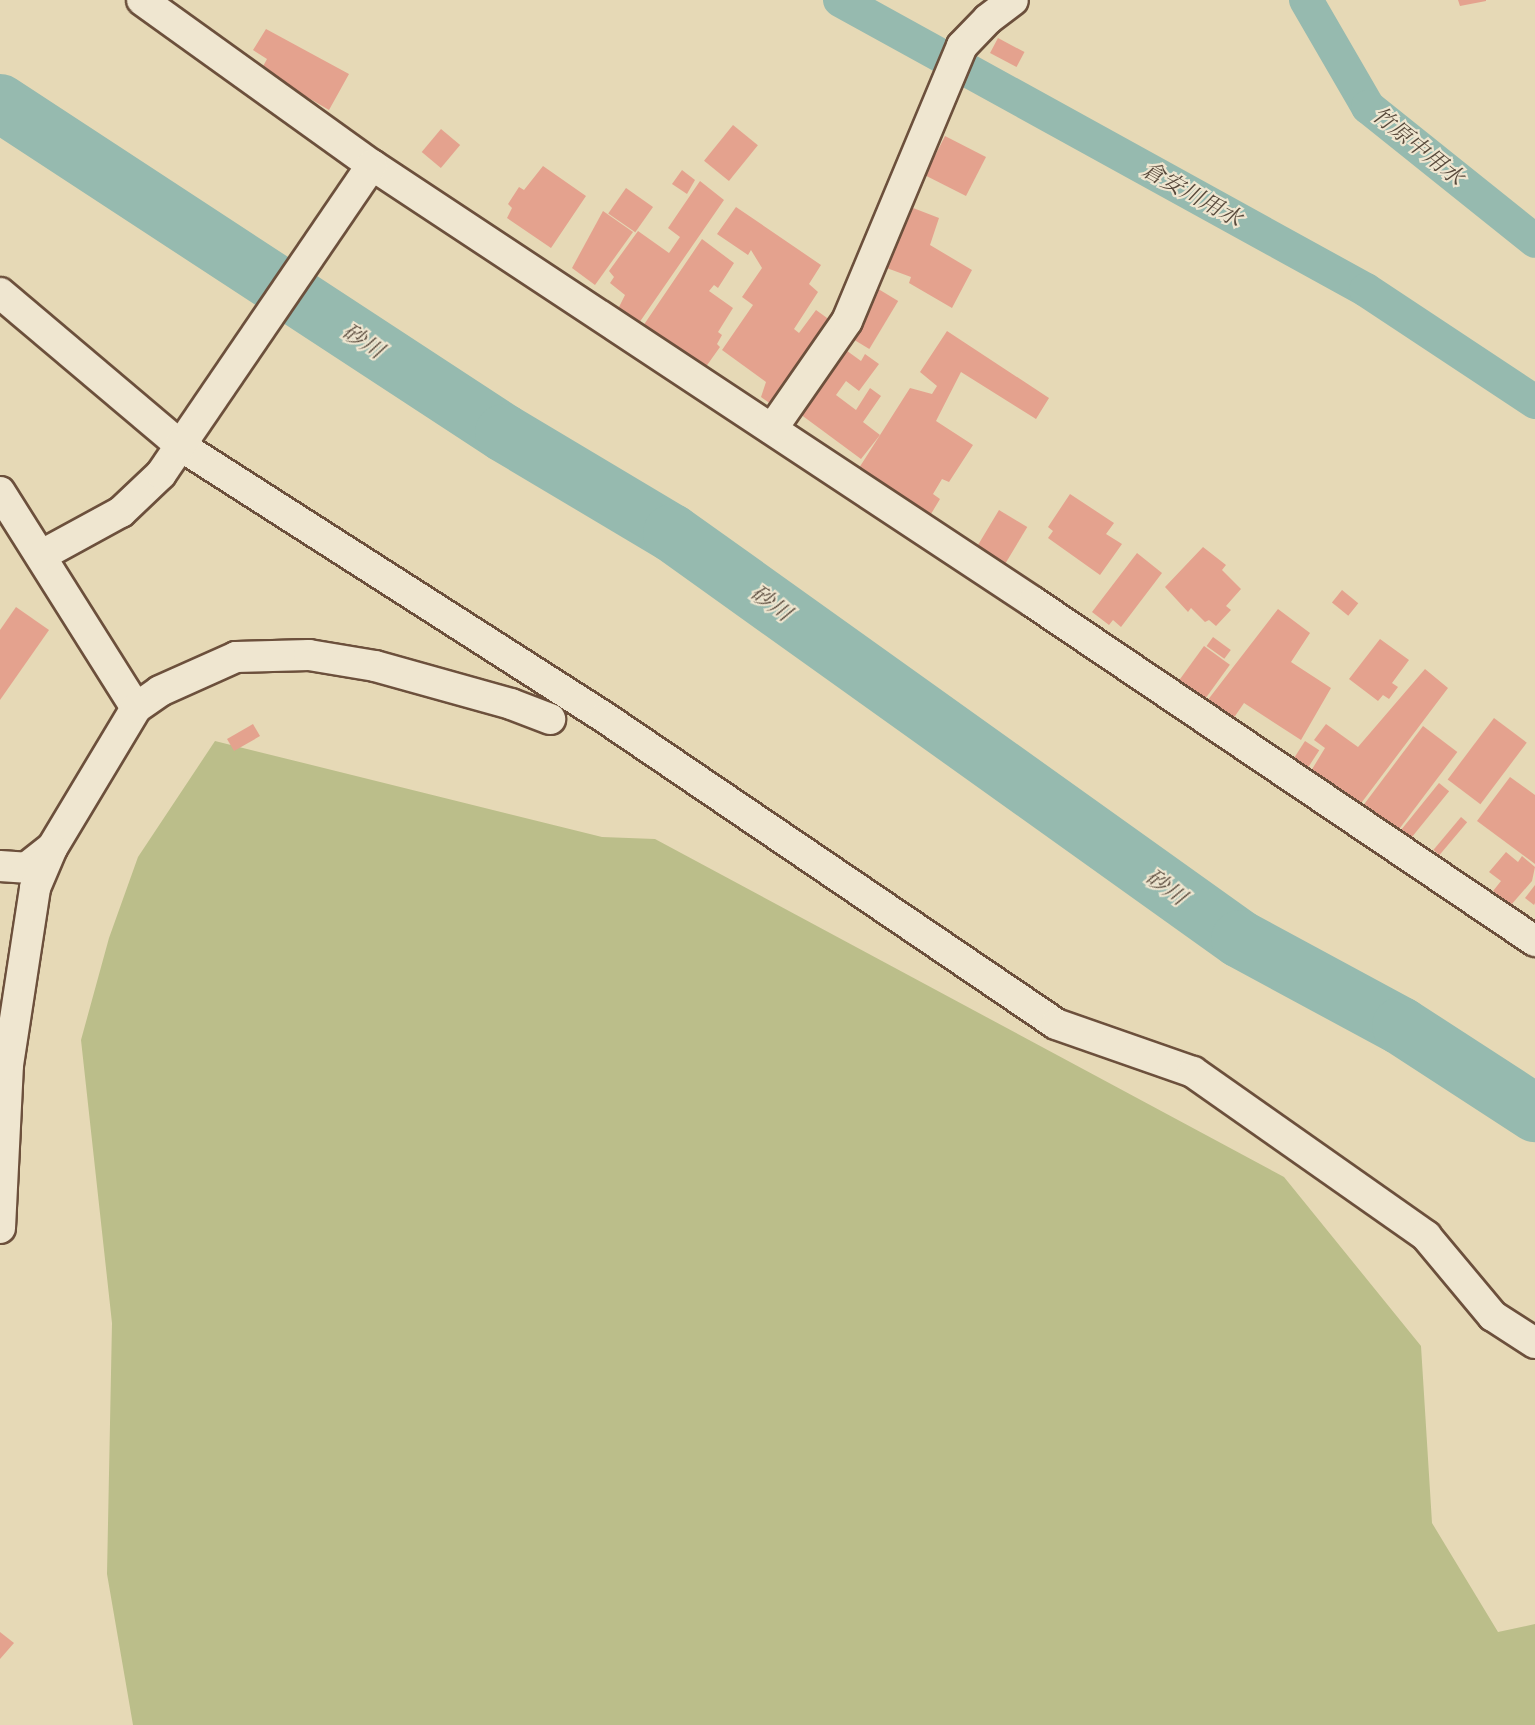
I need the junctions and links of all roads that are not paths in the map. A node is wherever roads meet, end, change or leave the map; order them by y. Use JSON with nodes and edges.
{"nodes":[{"id":1,"x":142,"y":0,"type":"edge"},
{"id":2,"x":1013,"y":0,"type":"edge"},
{"id":3,"x":372,"y":165,"type":"junction"},
{"id":4,"x":0,"y":293,"type":"edge"},
{"id":5,"x":772,"y":429,"type":"junction"},
{"id":6,"x":185,"y":439,"type":"junction"},
{"id":7,"x":0,"y":492,"type":"edge"},
{"id":8,"x":42,"y":555,"type":"junction"},
{"id":9,"x":136,"y":708,"type":"junction"},
{"id":10,"x":550,"y":719,"type":"dead end"},
{"id":11,"x":53,"y":846,"type":"junction"},
{"id":12,"x":0,"y":866,"type":"edge"},
{"id":13,"x":1535,"y":941,"type":"edge"},
{"id":14,"x":0,"y":1228,"type":"edge"},
{"id":15,"x":1535,"y":1343,"type":"edge"}],
"edges":[{"from":1,"to":3,"type":"street"},
{"from":2,"to":5,"type":"street"},
{"from":3,"to":5,"type":"street"},
{"from":3,"to":6,"type":"street"},
{"from":4,"to":6,"type":"street"},
{"from":5,"to":13,"type":"street"},
{"from":6,"to":8,"type":"street"},
{"from":6,"to":15,"type":"street"},
{"from":7,"to":8,"type":"street"},
{"from":8,"to":9,"type":"street"},
{"from":9,"to":10,"type":"street"},
{"from":9,"to":11,"type":"street"},
{"from":11,"to":12,"type":"street"},
{"from":11,"to":14,"type":"street"}]}
